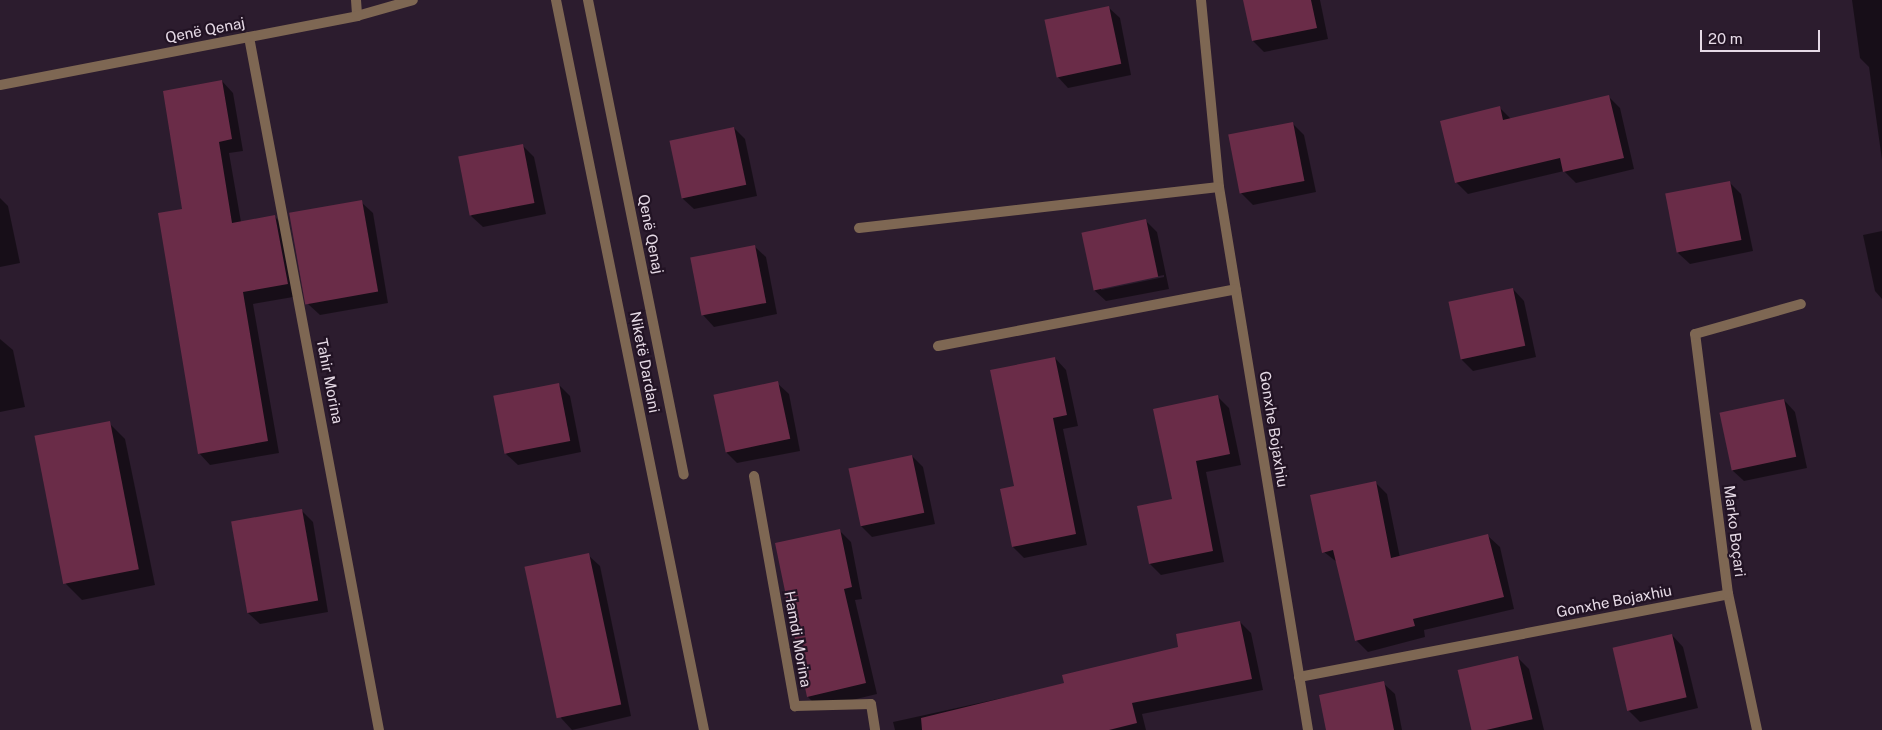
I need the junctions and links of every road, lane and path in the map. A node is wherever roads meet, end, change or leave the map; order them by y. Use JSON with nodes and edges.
{"nodes":[{"id":1,"x":356,"y":0,"type":"edge"},
{"id":2,"x":414,"y":0,"type":"edge"},
{"id":3,"x":556,"y":0,"type":"edge"},
{"id":4,"x":588,"y":0,"type":"edge"},
{"id":5,"x":1201,"y":0,"type":"edge"},
{"id":6,"x":357,"y":16,"type":"junction"},
{"id":7,"x":249,"y":37,"type":"junction"},
{"id":8,"x":0,"y":85,"type":"edge"},
{"id":9,"x":1219,"y":187,"type":"junction"},
{"id":10,"x":859,"y":228,"type":"dead end"},
{"id":11,"x":1236,"y":289,"type":"junction"},
{"id":12,"x":1801,"y":304,"type":"dead end"},
{"id":13,"x":938,"y":346,"type":"dead end"},
{"id":14,"x":684,"y":474,"type":"dead end"},
{"id":15,"x":754,"y":476,"type":"dead end"},
{"id":16,"x":1728,"y":594,"type":"junction"},
{"id":17,"x":1299,"y":677,"type":"junction"},
{"id":18,"x":379,"y":730,"type":"edge"},
{"id":19,"x":704,"y":730,"type":"edge"},
{"id":20,"x":875,"y":730,"type":"edge"},
{"id":21,"x":1308,"y":730,"type":"edge"},
{"id":22,"x":1757,"y":730,"type":"edge"}],
"edges":[{"from":1,"to":6,"type":"street"},
{"from":2,"to":6,"type":"street","name":"Qenë Qenaj"},
{"from":3,"to":19,"type":"street","name":"Niketë Dardani"},
{"from":4,"to":14,"type":"street","name":"Qenë Qenaj"},
{"from":5,"to":9,"type":"street","name":"Gonxhe Bojaxhiu"},
{"from":6,"to":7,"type":"street","name":"Qenë Qenaj"},
{"from":7,"to":8,"type":"street","name":"Qenë Qenaj"},
{"from":7,"to":18,"type":"street","name":"Tahir Morina"},
{"from":9,"to":10,"type":"street"},
{"from":9,"to":11,"type":"street","name":"Gonxhe Bojaxhiu"},
{"from":11,"to":13,"type":"street"},
{"from":11,"to":17,"type":"street","name":"Gonxhe Bojaxhiu"},
{"from":12,"to":16,"type":"street","name":"Marko Boçari"},
{"from":15,"to":20,"type":"street","name":"Hamdi Morina"},
{"from":16,"to":17,"type":"street","name":"Gonxhe Bojaxhiu"},
{"from":16,"to":22,"type":"street","name":"Marko Boçari"},
{"from":17,"to":21,"type":"street","name":"Gonxhe Bojaxhiu"}]}
